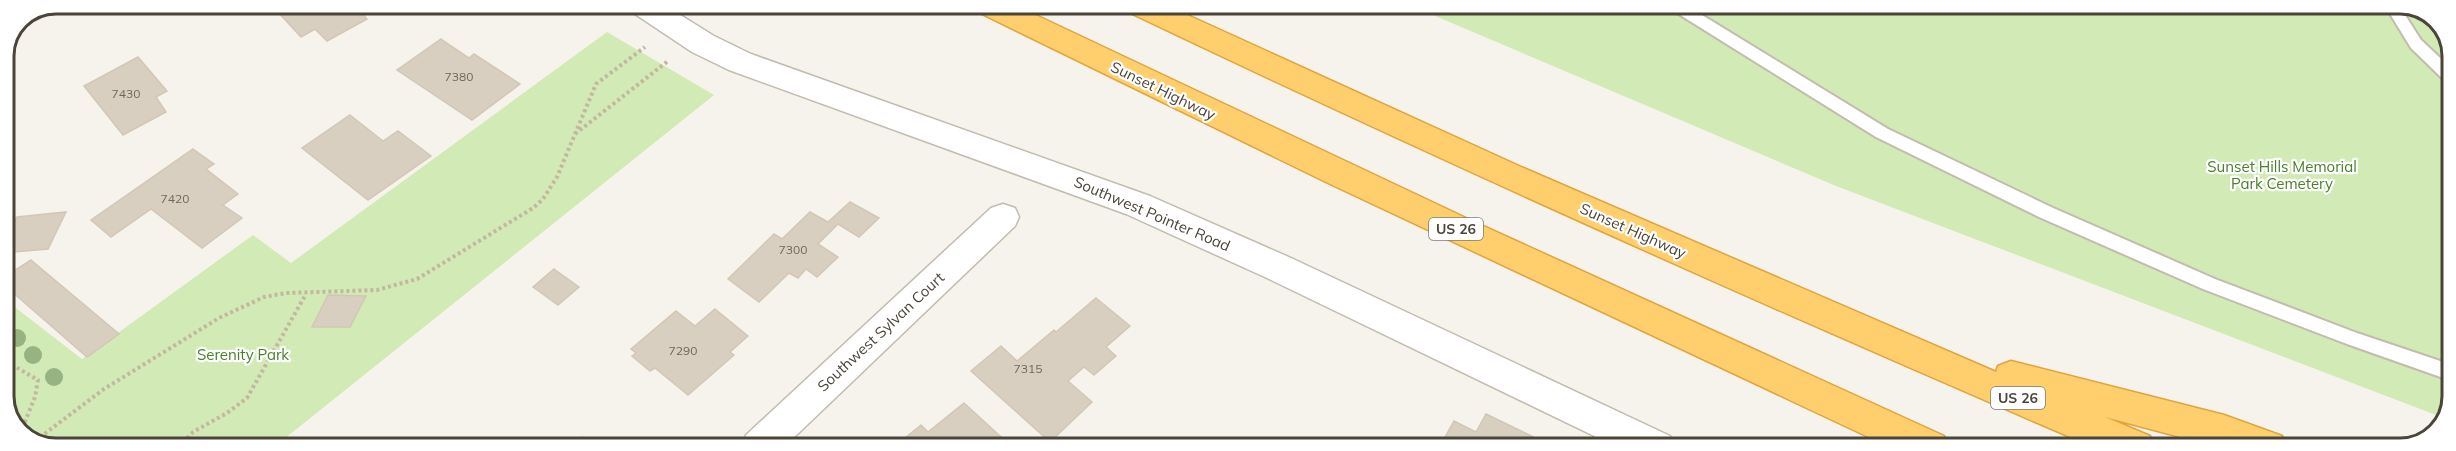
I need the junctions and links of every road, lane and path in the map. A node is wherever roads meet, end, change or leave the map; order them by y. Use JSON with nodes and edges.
{"nodes":[{"id":1,"x":655,"y":13,"type":"edge"},
{"id":2,"x":1005,"y":13,"type":"edge"},
{"id":3,"x":1157,"y":13,"type":"edge"},
{"id":4,"x":1690,"y":14,"type":"edge"},
{"id":5,"x":2397,"y":14,"type":"edge"},
{"id":6,"x":650,"y":44,"type":"dead end"},
{"id":7,"x":676,"y":56,"type":"dead end"},
{"id":8,"x":2442,"y":70,"type":"edge"},
{"id":9,"x":574,"y":134,"type":"junction"},
{"id":10,"x":1003,"y":217,"type":"dead end"},
{"id":11,"x":307,"y":293,"type":"junction"},
{"id":12,"x":1899,"y":348,"type":"junction"},
{"id":13,"x":14,"y":365,"type":"edge"},
{"id":14,"x":2442,"y":370,"type":"edge"},
{"id":15,"x":24,"y":423,"type":"edge"},
{"id":16,"x":42,"y":435,"type":"edge"},
{"id":17,"x":188,"y":437,"type":"edge"},
{"id":18,"x":769,"y":437,"type":"edge"},
{"id":19,"x":1635,"y":438,"type":"edge"},
{"id":20,"x":1909,"y":438,"type":"edge"},
{"id":21,"x":2114,"y":438,"type":"edge"},
{"id":22,"x":2241,"y":438,"type":"edge"}],
"edges":[{"from":1,"to":19,"type":"street","name":"Southwest Pointer Road"},
{"from":2,"to":20,"type":"highway","name":"Sunset Highway","number":"US 26"},
{"from":3,"to":12,"type":"highway","name":"Sunset Highway","number":"US 26"},
{"from":4,"to":14,"type":"lane"},
{"from":5,"to":8,"type":"lane"},
{"from":6,"to":9,"type":"path"},
{"from":7,"to":9,"type":"path"},
{"from":9,"to":11,"type":"path"},
{"from":10,"to":18,"type":"street","name":"Southwest Sylvan Court"},
{"from":11,"to":16,"type":"path"},
{"from":11,"to":17,"type":"path"},
{"from":12,"to":21,"type":"highway","name":"Sunset Highway","number":"US 26"},
{"from":12,"to":22,"type":"highway"},
{"from":13,"to":15,"type":"path"}]}
